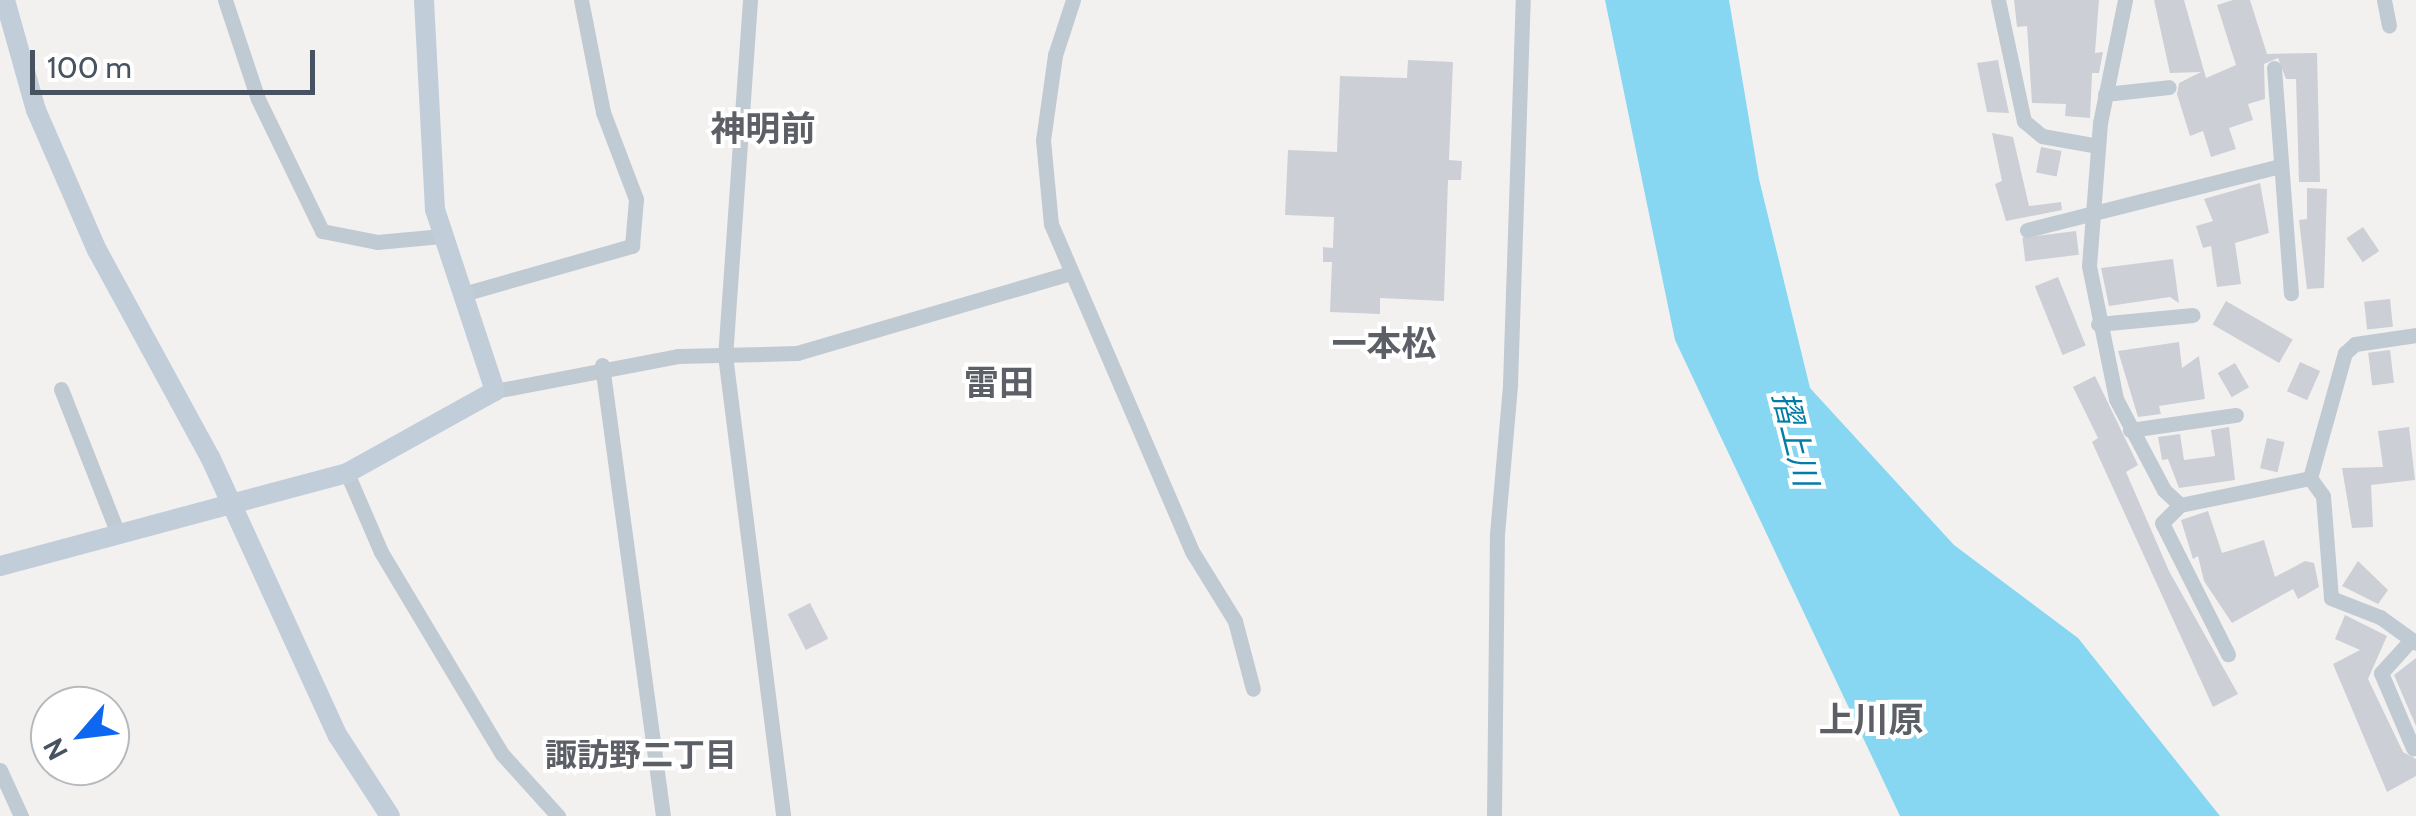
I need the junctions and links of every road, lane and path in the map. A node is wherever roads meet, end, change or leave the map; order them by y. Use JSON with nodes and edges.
{"nodes":[{"id":1,"x":5,"y":0,"type":"edge"},
{"id":2,"x":225,"y":0,"type":"edge"},
{"id":3,"x":424,"y":0,"type":"edge"},
{"id":4,"x":581,"y":0,"type":"edge"},
{"id":5,"x":750,"y":0,"type":"edge"},
{"id":6,"x":1073,"y":0,"type":"edge"},
{"id":7,"x":1524,"y":0,"type":"edge"},
{"id":8,"x":1998,"y":0,"type":"edge"},
{"id":9,"x":2126,"y":0,"type":"edge"},
{"id":10,"x":2384,"y":0,"type":"edge"},
{"id":11,"x":2389,"y":26,"type":"dead end"},
{"id":12,"x":2274,"y":68,"type":"dead end"},
{"id":13,"x":2168,"y":87,"type":"dead end"},
{"id":14,"x":2105,"y":94,"type":"junction"},
{"id":15,"x":2098,"y":146,"type":"junction"},
{"id":16,"x":2280,"y":166,"type":"junction"},
{"id":17,"x":2089,"y":218,"type":"junction"},
{"id":18,"x":2028,"y":230,"type":"dead end"},
{"id":19,"x":442,"y":236,"type":"junction"},
{"id":20,"x":1070,"y":273,"type":"junction"},
{"id":21,"x":2291,"y":293,"type":"dead end"},
{"id":22,"x":463,"y":294,"type":"junction"},
{"id":23,"x":2193,"y":315,"type":"dead end"},
{"id":24,"x":2098,"y":324,"type":"junction"},
{"id":25,"x":2416,"y":335,"type":"edge"},
{"id":26,"x":726,"y":355,"type":"junction"},
{"id":27,"x":602,"y":365,"type":"junction"},
{"id":28,"x":61,"y":389,"type":"dead end"},
{"id":29,"x":494,"y":391,"type":"junction"},
{"id":30,"x":2236,"y":415,"type":"dead end"},
{"id":31,"x":2130,"y":430,"type":"junction"},
{"id":32,"x":346,"y":473,"type":"junction"},
{"id":33,"x":2310,"y":478,"type":"junction"},
{"id":34,"x":228,"y":505,"type":"junction"},
{"id":35,"x":2180,"y":506,"type":"junction"},
{"id":36,"x":118,"y":534,"type":"junction"},
{"id":37,"x":1,"y":564,"type":"edge"},
{"id":38,"x":2413,"y":642,"type":"edge"},
{"id":39,"x":2228,"y":654,"type":"dead end"},
{"id":40,"x":1252,"y":688,"type":"dead end"},
{"id":41,"x":2413,"y":748,"type":"dead end"},
{"id":42,"x":0,"y":770,"type":"edge"},
{"id":43,"x":21,"y":816,"type":"edge"},
{"id":44,"x":390,"y":816,"type":"edge"},
{"id":45,"x":558,"y":816,"type":"edge"},
{"id":46,"x":664,"y":816,"type":"edge"},
{"id":47,"x":783,"y":816,"type":"edge"},
{"id":48,"x":1494,"y":816,"type":"edge"}],
"edges":[{"from":1,"to":34,"type":"street"},
{"from":2,"to":19,"type":"street"},
{"from":3,"to":19,"type":"street"},
{"from":4,"to":22,"type":"street"},
{"from":5,"to":26,"type":"street"},
{"from":6,"to":20,"type":"street"},
{"from":7,"to":48,"type":"street"},
{"from":8,"to":15,"type":"street"},
{"from":9,"to":14,"type":"street"},
{"from":10,"to":11,"type":"street"},
{"from":12,"to":16,"type":"street"},
{"from":13,"to":14,"type":"street"},
{"from":14,"to":15,"type":"street"},
{"from":15,"to":17,"type":"street"},
{"from":16,"to":17,"type":"street"},
{"from":16,"to":21,"type":"street"},
{"from":17,"to":18,"type":"street"},
{"from":17,"to":24,"type":"street"},
{"from":19,"to":22,"type":"street"},
{"from":20,"to":26,"type":"street"},
{"from":20,"to":40,"type":"street"},
{"from":22,"to":29,"type":"street"},
{"from":23,"to":24,"type":"street"},
{"from":24,"to":31,"type":"street"},
{"from":25,"to":33,"type":"street"},
{"from":26,"to":27,"type":"street"},
{"from":26,"to":47,"type":"street"},
{"from":27,"to":29,"type":"street"},
{"from":27,"to":46,"type":"street"},
{"from":28,"to":36,"type":"street"},
{"from":29,"to":32,"type":"street"},
{"from":30,"to":31,"type":"street"},
{"from":31,"to":35,"type":"street"},
{"from":32,"to":34,"type":"street"},
{"from":32,"to":45,"type":"street"},
{"from":33,"to":35,"type":"street"},
{"from":33,"to":38,"type":"street"},
{"from":34,"to":36,"type":"street"},
{"from":34,"to":44,"type":"street"},
{"from":35,"to":39,"type":"street"},
{"from":36,"to":37,"type":"street"},
{"from":38,"to":41,"type":"street"},
{"from":42,"to":43,"type":"street"}]}
